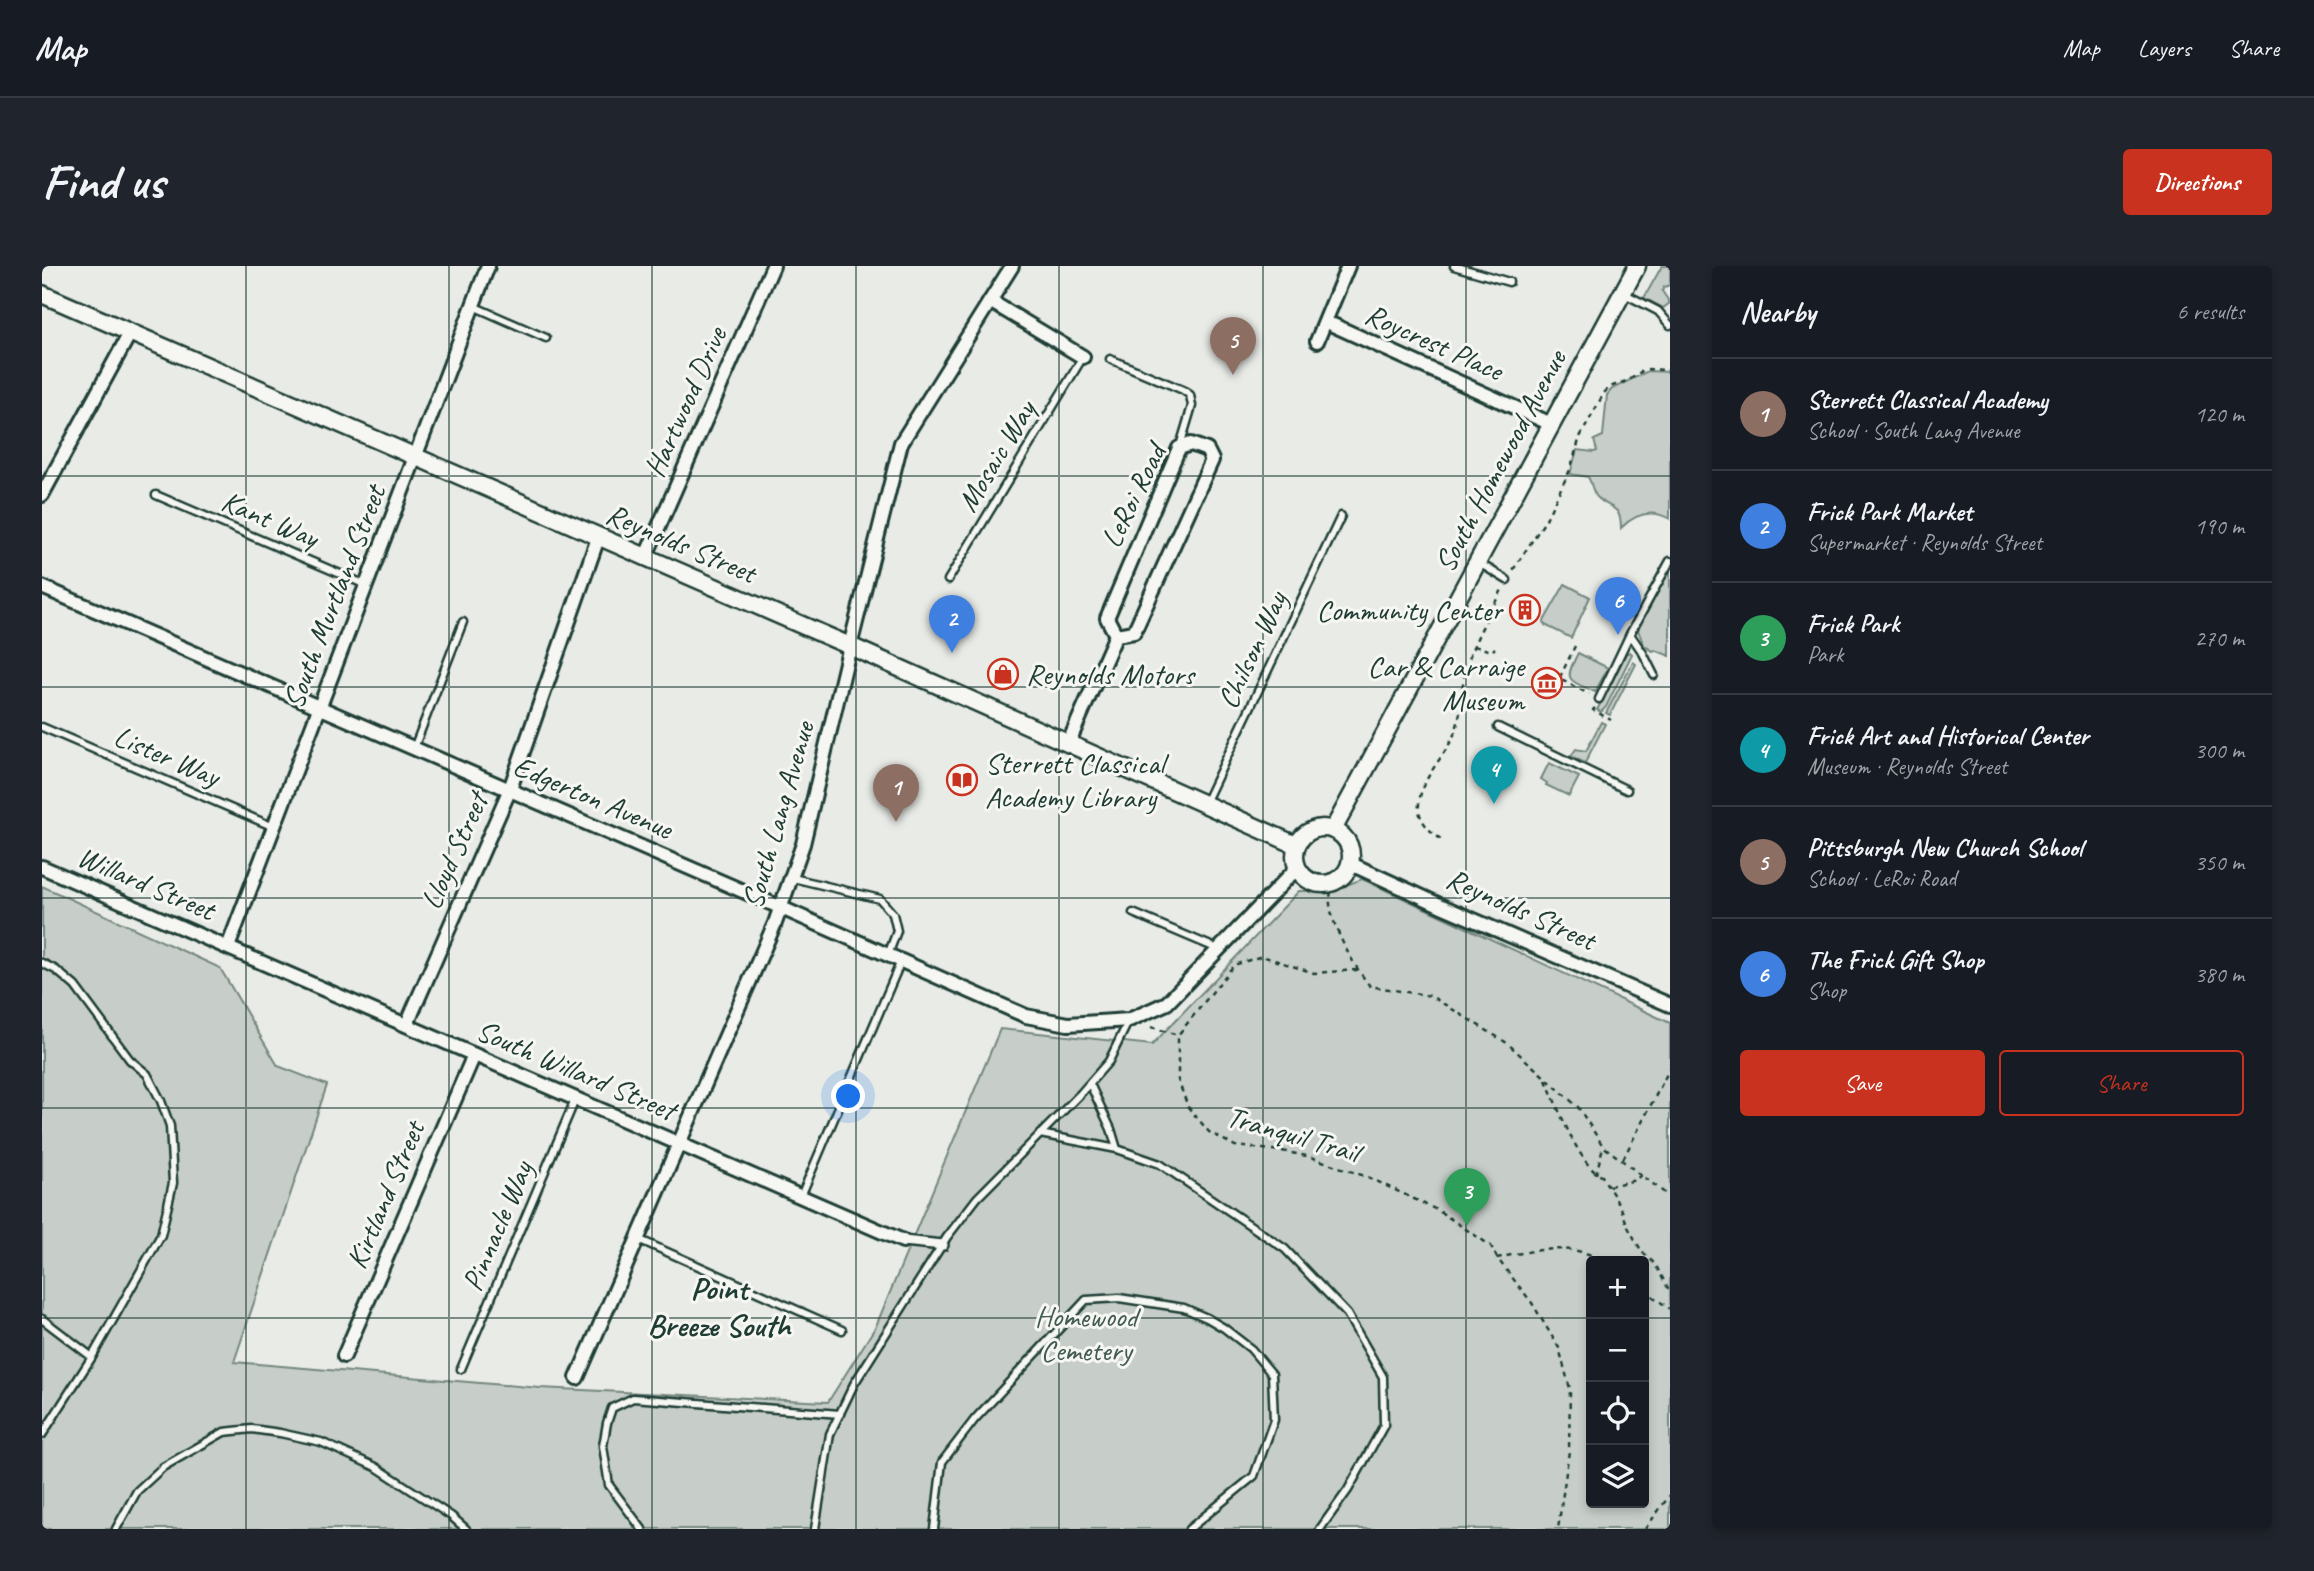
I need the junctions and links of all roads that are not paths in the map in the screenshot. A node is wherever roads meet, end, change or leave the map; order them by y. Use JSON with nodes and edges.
{"nodes":[{"id":1,"x":488,"y":266,"type":"edge"},
{"id":2,"x":773,"y":266,"type":"edge"},
{"id":3,"x":1012,"y":266,"type":"edge"},
{"id":4,"x":1347,"y":266,"type":"edge"},
{"id":5,"x":1454,"y":266,"type":"edge"},
{"id":6,"x":1637,"y":266,"type":"edge"},
{"id":7,"x":1509,"y":282,"type":"dead end"},
{"id":8,"x":1622,"y":293,"type":"junction"},
{"id":9,"x":42,"y":294,"type":"edge"},
{"id":10,"x":990,"y":301,"type":"junction"},
{"id":11,"x":473,"y":306,"type":"junction"},
{"id":12,"x":1333,"y":325,"type":"dead end"},
{"id":13,"x":1670,"y":325,"type":"edge"},
{"id":14,"x":130,"y":333,"type":"junction"},
{"id":15,"x":546,"y":338,"type":"dead end"},
{"id":16,"x":1317,"y":341,"type":"dead end"},
{"id":17,"x":1083,"y":357,"type":"joint"},
{"id":18,"x":1110,"y":359,"type":"dead end"},
{"id":19,"x":1551,"y":424,"type":"junction"},
{"id":20,"x":1179,"y":448,"type":"junction"},
{"id":21,"x":416,"y":457,"type":"junction"},
{"id":22,"x":42,"y":495,"type":"edge"},
{"id":23,"x":156,"y":495,"type":"dead end"},
{"id":24,"x":1341,"y":516,"type":"dead end"},
{"id":25,"x":598,"y":538,"type":"junction"},
{"id":26,"x":645,"y":558,"type":"junction"},
{"id":27,"x":1670,"y":561,"type":"edge"},
{"id":28,"x":1477,"y":562,"type":"junction"},
{"id":29,"x":948,"y":580,"type":"dead end"},
{"id":30,"x":1507,"y":580,"type":"dead end"},
{"id":31,"x":368,"y":586,"type":"junction"},
{"id":32,"x":42,"y":587,"type":"edge"},
{"id":33,"x":463,"y":622,"type":"dead end"},
{"id":34,"x":1630,"y":634,"type":"junction"},
{"id":35,"x":1116,"y":635,"type":"junction"},
{"id":36,"x":850,"y":646,"type":"junction"},
{"id":37,"x":1654,"y":675,"type":"dead end"},
{"id":38,"x":1599,"y":699,"type":"dead end"},
{"id":39,"x":320,"y":708,"type":"junction"},
{"id":40,"x":42,"y":727,"type":"edge"},
{"id":41,"x":1498,"y":727,"type":"dead end"},
{"id":42,"x":1068,"y":744,"type":"junction"},
{"id":43,"x":414,"y":748,"type":"junction"},
{"id":44,"x":510,"y":789,"type":"junction"},
{"id":45,"x":1627,"y":790,"type":"dead end"},
{"id":46,"x":1205,"y":803,"type":"junction"},
{"id":47,"x":274,"y":827,"type":"junction"},
{"id":48,"x":1333,"y":830,"type":"junction"},
{"id":49,"x":1296,"y":845,"type":"junction"},
{"id":50,"x":1349,"y":863,"type":"junction"},
{"id":51,"x":42,"y":867,"type":"edge"},
{"id":52,"x":1297,"y":868,"type":"junction"},
{"id":53,"x":793,"y":877,"type":"junction"},
{"id":54,"x":782,"y":908,"type":"junction"},
{"id":55,"x":1133,"y":913,"type":"dead end"},
{"id":56,"x":228,"y":947,"type":"junction"},
{"id":57,"x":1220,"y":950,"type":"junction"},
{"id":58,"x":888,"y":955,"type":"junction"},
{"id":59,"x":901,"y":961,"type":"junction"},
{"id":60,"x":42,"y":963,"type":"edge"},
{"id":61,"x":1670,"y":1005,"type":"edge"},
{"id":62,"x":1129,"y":1020,"type":"junction"},
{"id":63,"x":407,"y":1024,"type":"junction"},
{"id":64,"x":474,"y":1055,"type":"junction"},
{"id":65,"x":1090,"y":1084,"type":"junction"},
{"id":66,"x":575,"y":1100,"type":"junction"},
{"id":67,"x":1040,"y":1134,"type":"junction"},
{"id":68,"x":679,"y":1143,"type":"junction"},
{"id":69,"x":1117,"y":1149,"type":"junction"},
{"id":70,"x":801,"y":1196,"type":"junction"},
{"id":71,"x":638,"y":1239,"type":"junction"},
{"id":72,"x":903,"y":1241,"type":"joint"},
{"id":73,"x":943,"y":1245,"type":"junction"},
{"id":74,"x":42,"y":1319,"type":"edge"},
{"id":75,"x":842,"y":1330,"type":"dead end"},
{"id":76,"x":344,"y":1356,"type":"dead end"},
{"id":77,"x":92,"y":1357,"type":"junction"},
{"id":78,"x":461,"y":1369,"type":"dead end"},
{"id":79,"x":577,"y":1378,"type":"dead end"},
{"id":80,"x":840,"y":1414,"type":"junction"},
{"id":81,"x":42,"y":1435,"type":"edge"},
{"id":82,"x":116,"y":1529,"type":"edge"},
{"id":83,"x":466,"y":1529,"type":"edge"},
{"id":84,"x":642,"y":1529,"type":"edge"},
{"id":85,"x":815,"y":1529,"type":"edge"},
{"id":86,"x":934,"y":1529,"type":"edge"},
{"id":87,"x":1189,"y":1529,"type":"edge"},
{"id":88,"x":1320,"y":1529,"type":"edge"}],
"edges":[{"from":1,"to":11,"type":"street","name":"South Murtland Street"},
{"from":2,"to":26,"type":"street","name":"Hartwood Drive"},
{"from":3,"to":10,"type":"street","name":"South Lang Avenue"},
{"from":4,"to":16,"type":"street"},
{"from":5,"to":7,"type":"lane"},
{"from":6,"to":8,"type":"street","name":"South Homewood Avenue"},
{"from":8,"to":13,"type":"lane"},
{"from":8,"to":19,"type":"street","name":"South Homewood Avenue"},
{"from":9,"to":14,"type":"street","name":"Reynolds Street"},
{"from":10,"to":17,"type":"street"},
{"from":10,"to":36,"type":"street","name":"South Lang Avenue"},
{"from":11,"to":15,"type":"lane"},
{"from":11,"to":21,"type":"street","name":"South Murtland Street"},
{"from":12,"to":19,"type":"street","name":"Roycrest Place"},
{"from":14,"to":21,"type":"street","name":"Reynolds Street"},
{"from":14,"to":22,"type":"street"},
{"from":17,"to":29,"type":"lane","name":"Mosaic Way"},
{"from":18,"to":20,"type":"lane"},
{"from":19,"to":28,"type":"street","name":"South Homewood Avenue"},
{"from":20,"to":35,"type":"street","name":"LeRoi Road"},
{"from":20,"to":35,"type":"street","name":"LeRoi Road"},
{"from":21,"to":25,"type":"street","name":"Reynolds Street"},
{"from":21,"to":31,"type":"street","name":"South Murtland Street"},
{"from":23,"to":31,"type":"lane","name":"Kant Way"},
{"from":24,"to":46,"type":"lane","name":"Chilson Way"},
{"from":25,"to":26,"type":"street","name":"Reynolds Street"},
{"from":25,"to":44,"type":"street","name":"Lloyd Street"},
{"from":26,"to":36,"type":"street","name":"Reynolds Street"},
{"from":27,"to":34,"type":"lane"},
{"from":28,"to":30,"type":"lane"},
{"from":28,"to":48,"type":"street","name":"South Homewood Avenue"},
{"from":31,"to":39,"type":"street","name":"South Murtland Street"},
{"from":32,"to":39,"type":"street","name":"Edgerton Avenue"},
{"from":33,"to":43,"type":"lane"},
{"from":34,"to":37,"type":"lane"},
{"from":34,"to":38,"type":"lane"},
{"from":35,"to":42,"type":"street","name":"LeRoi Road"},
{"from":36,"to":42,"type":"street","name":"Reynolds Street"},
{"from":36,"to":53,"type":"street","name":"South Lang Avenue"},
{"from":39,"to":43,"type":"street","name":"Edgerton Avenue"},
{"from":39,"to":47,"type":"street","name":"South Murtland Street"},
{"from":40,"to":47,"type":"lane","name":"Lister Way"},
{"from":41,"to":45,"type":"lane"},
{"from":42,"to":46,"type":"street","name":"Reynolds Street"},
{"from":43,"to":44,"type":"street","name":"Edgerton Avenue"},
{"from":44,"to":54,"type":"street","name":"Edgerton Avenue"},
{"from":44,"to":63,"type":"street","name":"Lloyd Street"},
{"from":46,"to":49,"type":"street","name":"Reynolds Street"},
{"from":47,"to":56,"type":"street","name":"South Murtland Street"},
{"from":48,"to":49,"type":"street"},
{"from":48,"to":50,"type":"street"},
{"from":49,"to":52,"type":"street"},
{"from":50,"to":52,"type":"street"},
{"from":50,"to":61,"type":"street","name":"Reynolds Street"},
{"from":51,"to":56,"type":"street","name":"Willard Street"},
{"from":52,"to":57,"type":"street"},
{"from":53,"to":54,"type":"street","name":"South Lang Avenue"},
{"from":53,"to":58,"type":"lane"},
{"from":54,"to":58,"type":"street","name":"Edgerton Avenue"},
{"from":54,"to":68,"type":"street","name":"South Lang Avenue"},
{"from":55,"to":57,"type":"lane"},
{"from":56,"to":63,"type":"street","name":"South Willard Street"},
{"from":57,"to":62,"type":"street"},
{"from":58,"to":59,"type":"street","name":"Edgerton Avenue"},
{"from":59,"to":62,"type":"street","name":"Edgerton Avenue"},
{"from":59,"to":70,"type":"lane"},
{"from":60,"to":77,"type":"lane"},
{"from":62,"to":65,"type":"lane"},
{"from":63,"to":64,"type":"street","name":"South Willard Street"},
{"from":64,"to":66,"type":"street","name":"South Willard Street"},
{"from":64,"to":76,"type":"street","name":"Kirtland Street"},
{"from":65,"to":67,"type":"lane"},
{"from":65,"to":69,"type":"lane"},
{"from":66,"to":68,"type":"street","name":"South Willard Street"},
{"from":66,"to":78,"type":"lane","name":"Pinnacle Way"},
{"from":67,"to":69,"type":"lane"},
{"from":67,"to":73,"type":"lane"},
{"from":68,"to":70,"type":"street","name":"South Willard Street"},
{"from":68,"to":71,"type":"street","name":"South Lang Avenue"},
{"from":69,"to":88,"type":"lane"},
{"from":70,"to":72,"type":"street","name":"South Willard Street"},
{"from":71,"to":75,"type":"lane"},
{"from":71,"to":79,"type":"street","name":"South Lang Avenue"},
{"from":72,"to":73,"type":"street"},
{"from":73,"to":80,"type":"lane"},
{"from":74,"to":77,"type":"lane"},
{"from":77,"to":81,"type":"lane"},
{"from":80,"to":84,"type":"lane"},
{"from":80,"to":85,"type":"lane"},
{"from":82,"to":83,"type":"lane"},
{"from":86,"to":87,"type":"lane"}]}
